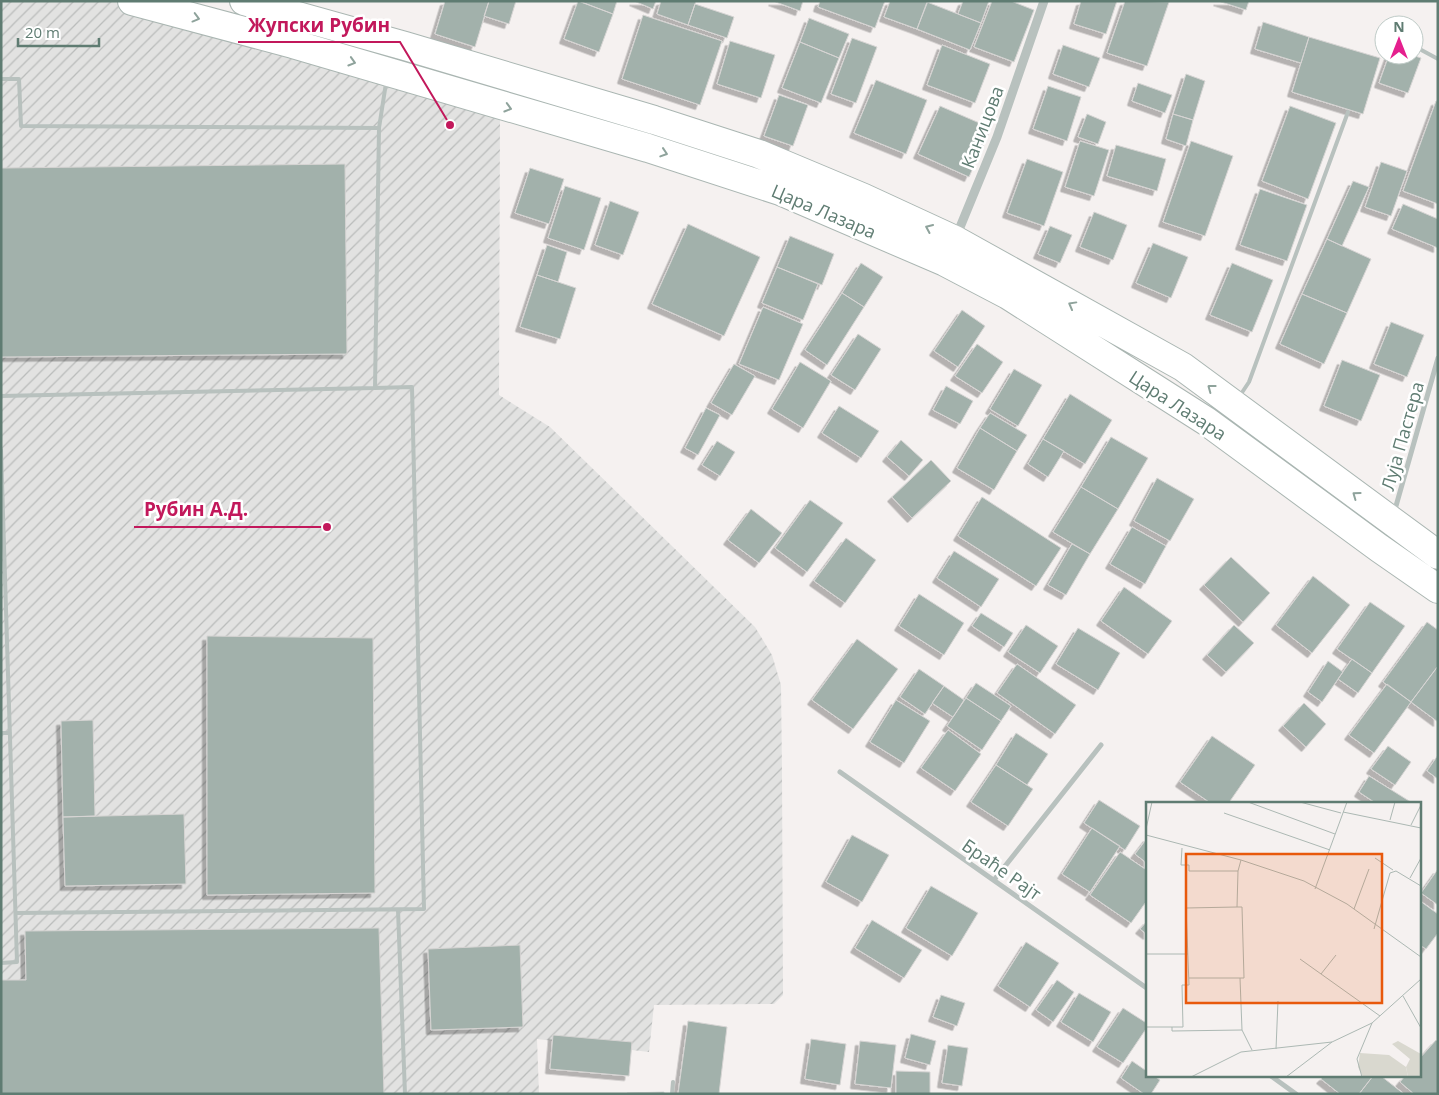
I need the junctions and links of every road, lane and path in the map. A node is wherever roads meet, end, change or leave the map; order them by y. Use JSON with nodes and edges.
{"nodes":[{"id":1,"x":132,"y":1,"type":"edge"},
{"id":2,"x":244,"y":1,"type":"edge"},
{"id":3,"x":1044,"y":1,"type":"edge"},
{"id":4,"x":1424,"y":51,"type":"edge"},
{"id":5,"x":1438,"y":59,"type":"edge"},
{"id":6,"x":394,"y":64,"type":"junction"},
{"id":7,"x":1,"y":79,"type":"edge"},
{"id":8,"x":1348,"y":112,"type":"dead end"},
{"id":9,"x":378,"y":128,"type":"junction"},
{"id":10,"x":950,"y":251,"type":"junction"},
{"id":11,"x":1438,"y":358,"type":"edge"},
{"id":12,"x":375,"y":388,"type":"junction"},
{"id":13,"x":1,"y":396,"type":"edge"},
{"id":14,"x":1234,"y":406,"type":"junction"},
{"id":15,"x":1,"y":450,"type":"edge"},
{"id":16,"x":1385,"y":535,"type":"junction"},
{"id":17,"x":1438,"y":555,"type":"edge"},
{"id":18,"x":1438,"y":589,"type":"edge"},
{"id":19,"x":1,"y":733,"type":"edge"},
{"id":20,"x":10,"y":733,"type":"junction"},
{"id":21,"x":1101,"y":745,"type":"dead end"},
{"id":22,"x":840,"y":772,"type":"dead end"},
{"id":23,"x":994,"y":880,"type":"junction"},
{"id":24,"x":398,"y":910,"type":"junction"},
{"id":25,"x":16,"y":913,"type":"junction"},
{"id":26,"x":1,"y":962,"type":"edge"},
{"id":27,"x":1146,"y":988,"type":"edge"},
{"id":28,"x":1274,"y":1078,"type":"edge"},
{"id":29,"x":673,"y":1082,"type":"dead end"},
{"id":30,"x":404,"y":1094,"type":"edge"},
{"id":31,"x":672,"y":1094,"type":"edge"},
{"id":32,"x":1296,"y":1094,"type":"edge"}],
"edges":[{"from":1,"to":6,"type":"main road","name":"Цара Лазара","one_way":true},
{"from":2,"to":6,"type":"main road","name":"Цара Лазара"},
{"from":3,"to":10,"type":"street","name":"Каницова"},
{"from":4,"to":5,"type":"lane"},
{"from":6,"to":9,"type":"lane"},
{"from":6,"to":10,"type":"main road","name":"Цара Лазара"},
{"from":7,"to":9,"type":"lane"},
{"from":8,"to":14,"type":"lane"},
{"from":9,"to":12,"type":"lane"},
{"from":14,"to":10,"type":"main road","name":"Цара Лазара","one_way":true},
{"from":10,"to":16,"type":"main road","name":"Цара Лазара"},
{"from":11,"to":16,"type":"street","name":"Луја Пастера"},
{"from":12,"to":13,"type":"lane"},
{"from":12,"to":24,"type":"lane"},
{"from":16,"to":14,"type":"main road","name":"Цара Лазара","one_way":true},
{"from":15,"to":20,"type":"lane"},
{"from":16,"to":17,"type":"main road","name":"Цара Лазара"},
{"from":16,"to":18,"type":"main road","name":"Цара Лазара"},
{"from":19,"to":20,"type":"lane"},
{"from":20,"to":25,"type":"lane"},
{"from":21,"to":23,"type":"street"},
{"from":22,"to":23,"type":"street","name":"Браће Рајт"},
{"from":23,"to":27,"type":"street","name":"Браће Рајт"},
{"from":24,"to":25,"type":"lane"},
{"from":24,"to":30,"type":"lane"},
{"from":25,"to":26,"type":"lane"},
{"from":28,"to":32,"type":"street"},
{"from":29,"to":31,"type":"lane"}]}
